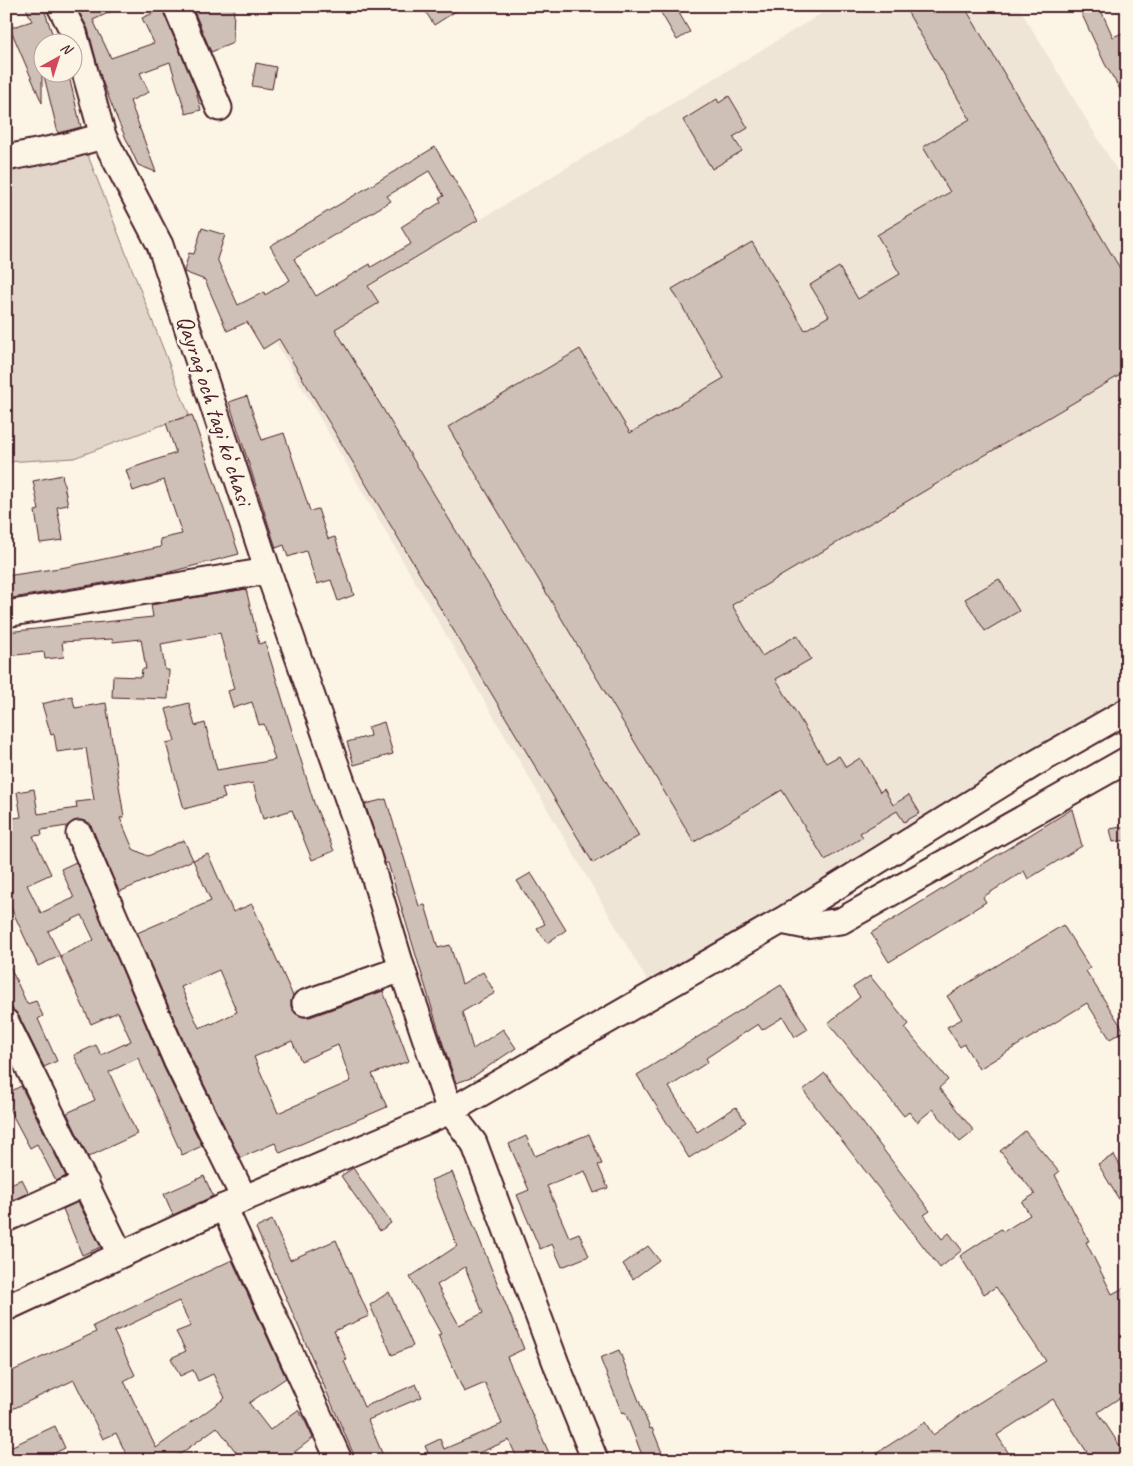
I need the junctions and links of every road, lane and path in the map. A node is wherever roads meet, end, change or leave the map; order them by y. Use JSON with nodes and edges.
{"nodes":[{"id":1,"x":60,"y":6,"type":"edge"},
{"id":2,"x":176,"y":6,"type":"edge"},
{"id":3,"x":219,"y":108,"type":"dead end"},
{"id":4,"x":103,"y":136,"type":"junction"},
{"id":5,"x":6,"y":158,"type":"edge"},
{"id":6,"x":268,"y":571,"type":"junction"},
{"id":7,"x":6,"y":614,"type":"edge"},
{"id":8,"x":1127,"y":711,"type":"edge"},
{"id":9,"x":1127,"y":760,"type":"edge"},
{"id":10,"x":80,"y":834,"type":"dead end"},
{"id":11,"x":781,"y":921,"type":"junction"},
{"id":12,"x":402,"y":968,"type":"junction"},
{"id":13,"x":305,"y":1003,"type":"dead end"},
{"id":14,"x":6,"y":1022,"type":"edge"},
{"id":15,"x":450,"y":1111,"type":"junction"},
{"id":16,"x":86,"y":1183,"type":"junction"},
{"id":17,"x":234,"y":1203,"type":"junction"},
{"id":18,"x":6,"y":1219,"type":"edge"},
{"id":19,"x":120,"y":1254,"type":"junction"},
{"id":20,"x":6,"y":1308,"type":"edge"},
{"id":21,"x":333,"y":1457,"type":"edge"},
{"id":22,"x":594,"y":1460,"type":"edge"}],
"edges":[{"from":1,"to":4,"type":"street","name":"Qayragʻoch tagi koʻchasi"},
{"from":2,"to":3,"type":"street"},
{"from":4,"to":5,"type":"street"},
{"from":4,"to":6,"type":"street","name":"Qayragʻoch tagi koʻchasi"},
{"from":6,"to":7,"type":"street"},
{"from":6,"to":12,"type":"street","name":"Qayragʻoch tagi koʻchasi"},
{"from":8,"to":11,"type":"street"},
{"from":9,"to":11,"type":"street"},
{"from":10,"to":17,"type":"street"},
{"from":11,"to":15,"type":"street"},
{"from":12,"to":13,"type":"street"},
{"from":12,"to":15,"type":"street","name":"Qayragʻoch tagi koʻchasi"},
{"from":14,"to":16,"type":"street"},
{"from":15,"to":17,"type":"street"},
{"from":15,"to":22,"type":"street","name":"Qayragʻoch tagi koʻchasi"},
{"from":16,"to":18,"type":"street"},
{"from":16,"to":19,"type":"street"},
{"from":17,"to":19,"type":"street"},
{"from":17,"to":21,"type":"street"},
{"from":19,"to":20,"type":"street"}]}
